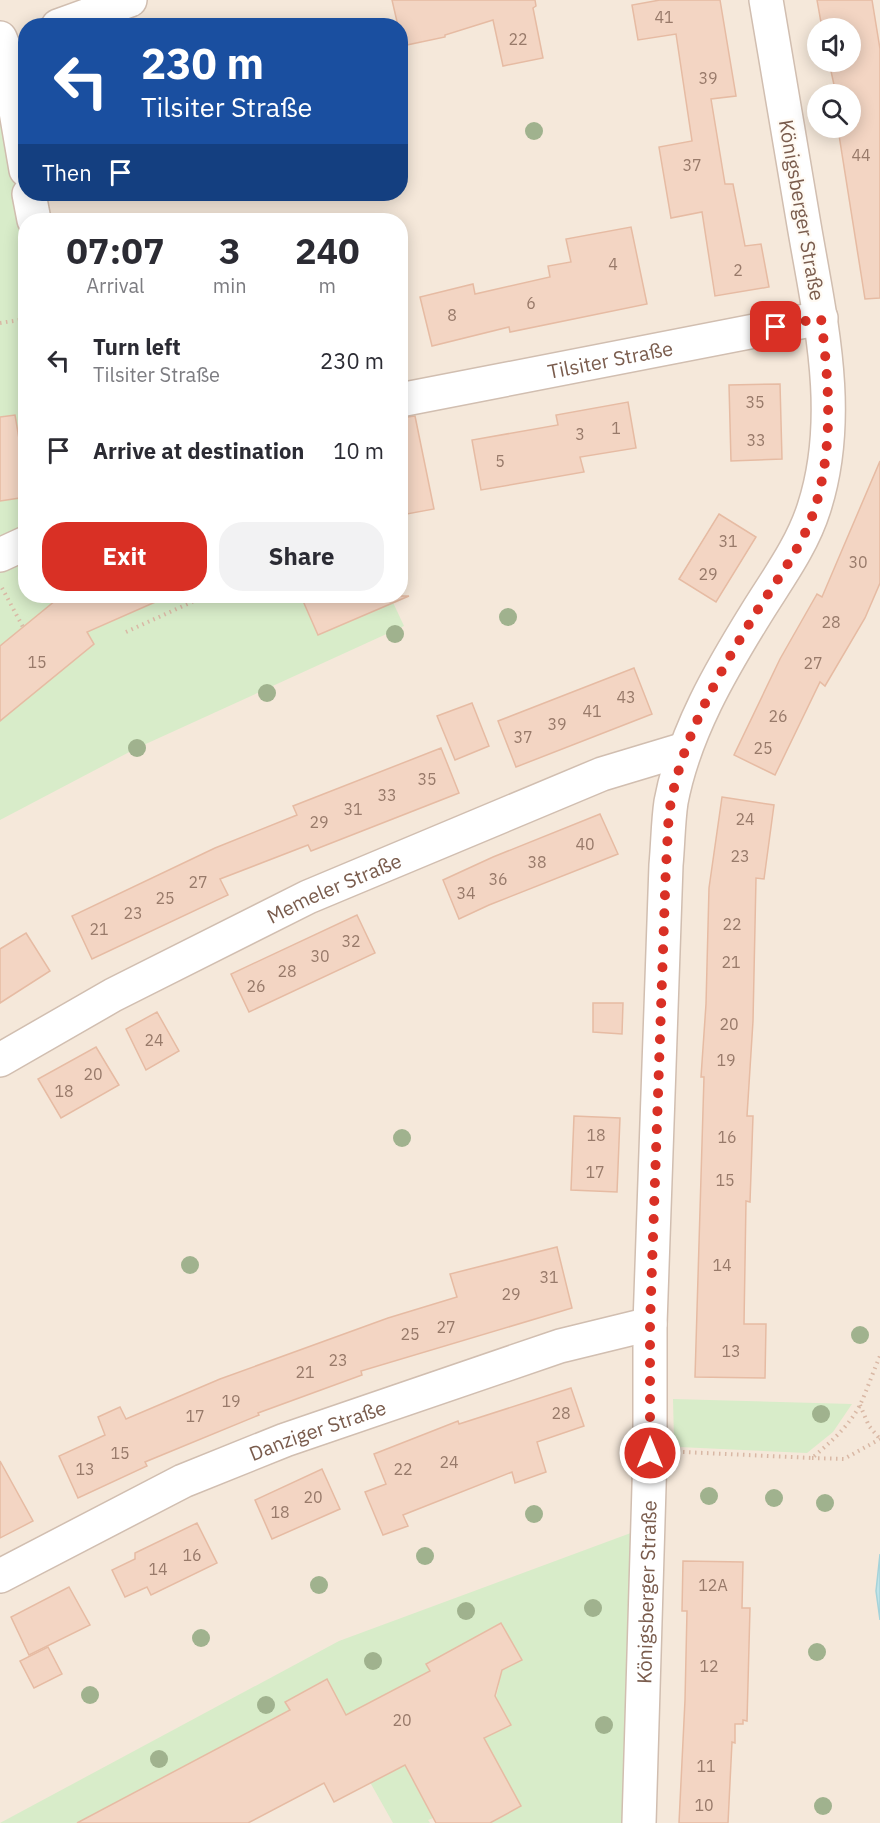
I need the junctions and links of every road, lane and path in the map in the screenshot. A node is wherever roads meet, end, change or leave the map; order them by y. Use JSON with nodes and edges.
{"nodes":[{"id":1,"x":130,"y":0,"type":"edge"},
{"id":2,"x":766,"y":0,"type":"edge"},
{"id":3,"x":80,"y":18,"type":"edge"},
{"id":4,"x":8,"y":47,"type":"edge"},
{"id":5,"x":18,"y":115,"type":"edge"},
{"id":6,"x":821,"y":318,"type":"junction"},
{"id":7,"x":18,"y":320,"type":"edge"},
{"id":8,"x":0,"y":323,"type":"edge"},
{"id":9,"x":408,"y":398,"type":"edge"},
{"id":10,"x":18,"y":547,"type":"edge"},
{"id":11,"x":0,"y":555,"type":"edge"},
{"id":12,"x":0,"y":584,"type":"edge"},
{"id":13,"x":190,"y":603,"type":"edge"},
{"id":14,"x":23,"y":627,"type":"dead end"},
{"id":15,"x":126,"y":632,"type":"dead end"},
{"id":16,"x":686,"y":749,"type":"junction"},
{"id":17,"x":0,"y":1060,"type":"edge"},
{"id":18,"x":650,"y":1324,"type":"junction"},
{"id":19,"x":880,"y":1356,"type":"edge"},
{"id":20,"x":860,"y":1405,"type":"junction"},
{"id":21,"x":880,"y":1439,"type":"edge"},
{"id":22,"x":649,"y":1446,"type":"junction"},
{"id":23,"x":812,"y":1458,"type":"junction"},
{"id":24,"x":0,"y":1576,"type":"edge"},
{"id":25,"x":639,"y":1823,"type":"edge"}],
"edges":[{"from":1,"to":3,"type":"street"},
{"from":2,"to":6,"type":"street","name":"Königsberger Straße"},
{"from":4,"to":5,"type":"street"},
{"from":6,"to":9,"type":"street","name":"Tilsiter Straße"},
{"from":6,"to":16,"type":"street","name":"Königsberger Straße"},
{"from":7,"to":8,"type":"path"},
{"from":10,"to":11,"type":"street"},
{"from":12,"to":14,"type":"path"},
{"from":13,"to":15,"type":"path"},
{"from":16,"to":17,"type":"street","name":"Memeler Straße"},
{"from":16,"to":18,"type":"street","name":"Königsberger Straße"},
{"from":18,"to":22,"type":"street","name":"Königsberger Straße"},
{"from":18,"to":24,"type":"street","name":"Danziger Straße"},
{"from":19,"to":20,"type":"path"},
{"from":20,"to":21,"type":"path"},
{"from":20,"to":23,"type":"path"},
{"from":21,"to":23,"type":"path"},
{"from":22,"to":23,"type":"path"},
{"from":22,"to":25,"type":"street","name":"Königsberger Straße"}]}
